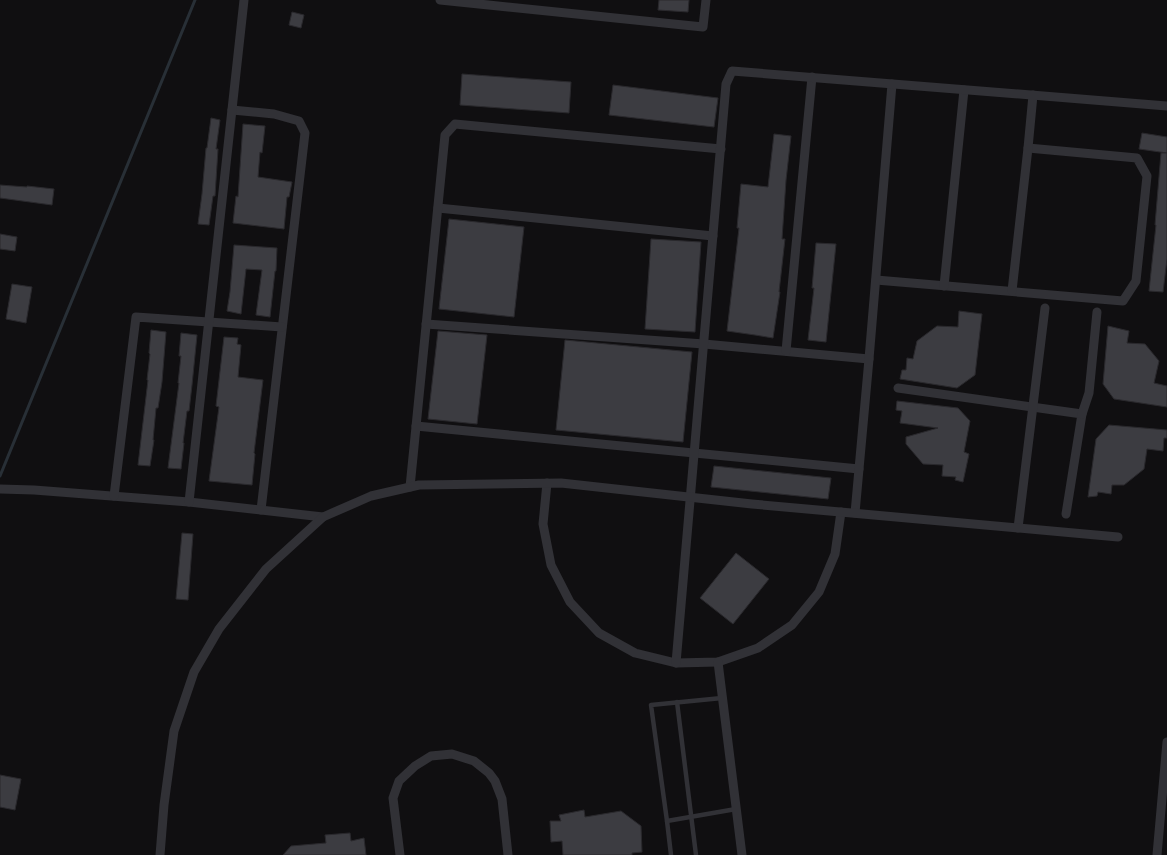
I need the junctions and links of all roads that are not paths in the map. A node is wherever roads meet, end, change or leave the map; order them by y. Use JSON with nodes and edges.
{"nodes":[{"id":1,"x":244,"y":0,"type":"edge"},
{"id":2,"x":440,"y":0,"type":"edge"},
{"id":3,"x":706,"y":0,"type":"edge"},
{"id":4,"x":508,"y":4,"type":"edge"},
{"id":5,"x":812,"y":77,"type":"junction"},
{"id":6,"x":892,"y":84,"type":"junction"},
{"id":7,"x":964,"y":90,"type":"junction"},
{"id":8,"x":1033,"y":95,"type":"junction"},
{"id":9,"x":1167,"y":106,"type":"edge"},
{"id":10,"x":232,"y":110,"type":"junction"},
{"id":11,"x":721,"y":148,"type":"junction"},
{"id":12,"x":1028,"y":148,"type":"junction"},
{"id":13,"x":438,"y":208,"type":"junction"},
{"id":14,"x":713,"y":236,"type":"junction"},
{"id":15,"x":876,"y":280,"type":"junction"},
{"id":16,"x":944,"y":286,"type":"junction"},
{"id":17,"x":1012,"y":291,"type":"junction"},
{"id":18,"x":1045,"y":308,"type":"dead end"},
{"id":19,"x":1097,"y":312,"type":"dead end"},
{"id":20,"x":209,"y":322,"type":"junction"},
{"id":21,"x":426,"y":324,"type":"junction"},
{"id":22,"x":282,"y":327,"type":"junction"},
{"id":23,"x":704,"y":344,"type":"junction"},
{"id":24,"x":786,"y":351,"type":"junction"},
{"id":25,"x":870,"y":359,"type":"junction"},
{"id":26,"x":898,"y":388,"type":"dead end"},
{"id":27,"x":1033,"y":407,"type":"junction"},
{"id":28,"x":1082,"y":414,"type":"junction"},
{"id":29,"x":416,"y":426,"type":"junction"},
{"id":30,"x":695,"y":454,"type":"junction"},
{"id":31,"x":859,"y":469,"type":"junction"},
{"id":32,"x":547,"y":483,"type":"junction"},
{"id":33,"x":410,"y":487,"type":"junction"},
{"id":34,"x":1,"y":491,"type":"edge"},
{"id":35,"x":114,"y":496,"type":"junction"},
{"id":36,"x":691,"y":497,"type":"junction"},
{"id":37,"x":189,"y":502,"type":"junction"},
{"id":38,"x":261,"y":510,"type":"junction"},
{"id":39,"x":841,"y":512,"type":"junction"},
{"id":40,"x":855,"y":513,"type":"junction"},
{"id":41,"x":1066,"y":514,"type":"dead end"},
{"id":42,"x":323,"y":517,"type":"junction"},
{"id":43,"x":1018,"y":528,"type":"junction"},
{"id":44,"x":1118,"y":537,"type":"dead end"},
{"id":45,"x":718,"y":662,"type":"junction"},
{"id":46,"x":676,"y":663,"type":"junction"},
{"id":47,"x":722,"y":698,"type":"junction"},
{"id":48,"x":677,"y":702,"type":"junction"},
{"id":49,"x":1167,"y":742,"type":"edge"},
{"id":50,"x":736,"y":809,"type":"junction"},
{"id":51,"x":691,"y":817,"type":"junction"},
{"id":52,"x":667,"y":821,"type":"junction"},
{"id":53,"x":160,"y":855,"type":"edge"},
{"id":54,"x":400,"y":855,"type":"edge"},
{"id":55,"x":508,"y":855,"type":"edge"},
{"id":56,"x":671,"y":855,"type":"edge"},
{"id":57,"x":696,"y":855,"type":"edge"},
{"id":58,"x":742,"y":855,"type":"edge"},
{"id":59,"x":1157,"y":855,"type":"edge"}],
"edges":[{"from":1,"to":10,"type":"street"},
{"from":2,"to":4,"type":"street"},
{"from":3,"to":4,"type":"street"},
{"from":5,"to":6,"type":"street"},
{"from":5,"to":11,"type":"street"},
{"from":5,"to":24,"type":"street"},
{"from":6,"to":7,"type":"street"},
{"from":6,"to":15,"type":"street"},
{"from":7,"to":8,"type":"street"},
{"from":7,"to":16,"type":"street"},
{"from":8,"to":9,"type":"street"},
{"from":8,"to":12,"type":"street"},
{"from":10,"to":20,"type":"street"},
{"from":10,"to":22,"type":"street"},
{"from":11,"to":13,"type":"street"},
{"from":11,"to":14,"type":"street"},
{"from":12,"to":17,"type":"street"},
{"from":12,"to":17,"type":"street"},
{"from":13,"to":14,"type":"street"},
{"from":13,"to":21,"type":"street"},
{"from":14,"to":23,"type":"street"},
{"from":15,"to":16,"type":"street"},
{"from":15,"to":25,"type":"street"},
{"from":16,"to":17,"type":"street"},
{"from":18,"to":27,"type":"street"},
{"from":19,"to":28,"type":"street"},
{"from":20,"to":22,"type":"street"},
{"from":20,"to":35,"type":"street"},
{"from":20,"to":37,"type":"street"},
{"from":21,"to":23,"type":"street"},
{"from":21,"to":29,"type":"street"},
{"from":22,"to":38,"type":"street"},
{"from":23,"to":24,"type":"street"},
{"from":23,"to":30,"type":"street"},
{"from":24,"to":25,"type":"street"},
{"from":25,"to":31,"type":"street"},
{"from":26,"to":27,"type":"street"},
{"from":27,"to":28,"type":"street"},
{"from":27,"to":43,"type":"street"},
{"from":28,"to":41,"type":"street"},
{"from":29,"to":30,"type":"street"},
{"from":29,"to":33,"type":"street"},
{"from":30,"to":31,"type":"street"},
{"from":30,"to":36,"type":"street"},
{"from":31,"to":40,"type":"street"},
{"from":32,"to":33,"type":"street"},
{"from":32,"to":36,"type":"street"},
{"from":32,"to":46,"type":"street"},
{"from":33,"to":42,"type":"street"},
{"from":34,"to":35,"type":"street"},
{"from":35,"to":37,"type":"street"},
{"from":36,"to":39,"type":"street"},
{"from":36,"to":46,"type":"street"},
{"from":37,"to":38,"type":"street"},
{"from":38,"to":42,"type":"street"},
{"from":39,"to":40,"type":"street"},
{"from":39,"to":45,"type":"street"},
{"from":40,"to":43,"type":"street"},
{"from":42,"to":53,"type":"street"},
{"from":43,"to":44,"type":"street"},
{"from":45,"to":46,"type":"street"},
{"from":45,"to":47,"type":"street"},
{"from":47,"to":48,"type":"lane"},
{"from":47,"to":50,"type":"street"},
{"from":48,"to":51,"type":"lane"},
{"from":48,"to":52,"type":"lane"},
{"from":49,"to":59,"type":"street"},
{"from":50,"to":51,"type":"lane"},
{"from":50,"to":58,"type":"street"},
{"from":51,"to":52,"type":"lane"},
{"from":51,"to":57,"type":"lane"},
{"from":52,"to":56,"type":"lane"},
{"from":54,"to":55,"type":"street"}]}
